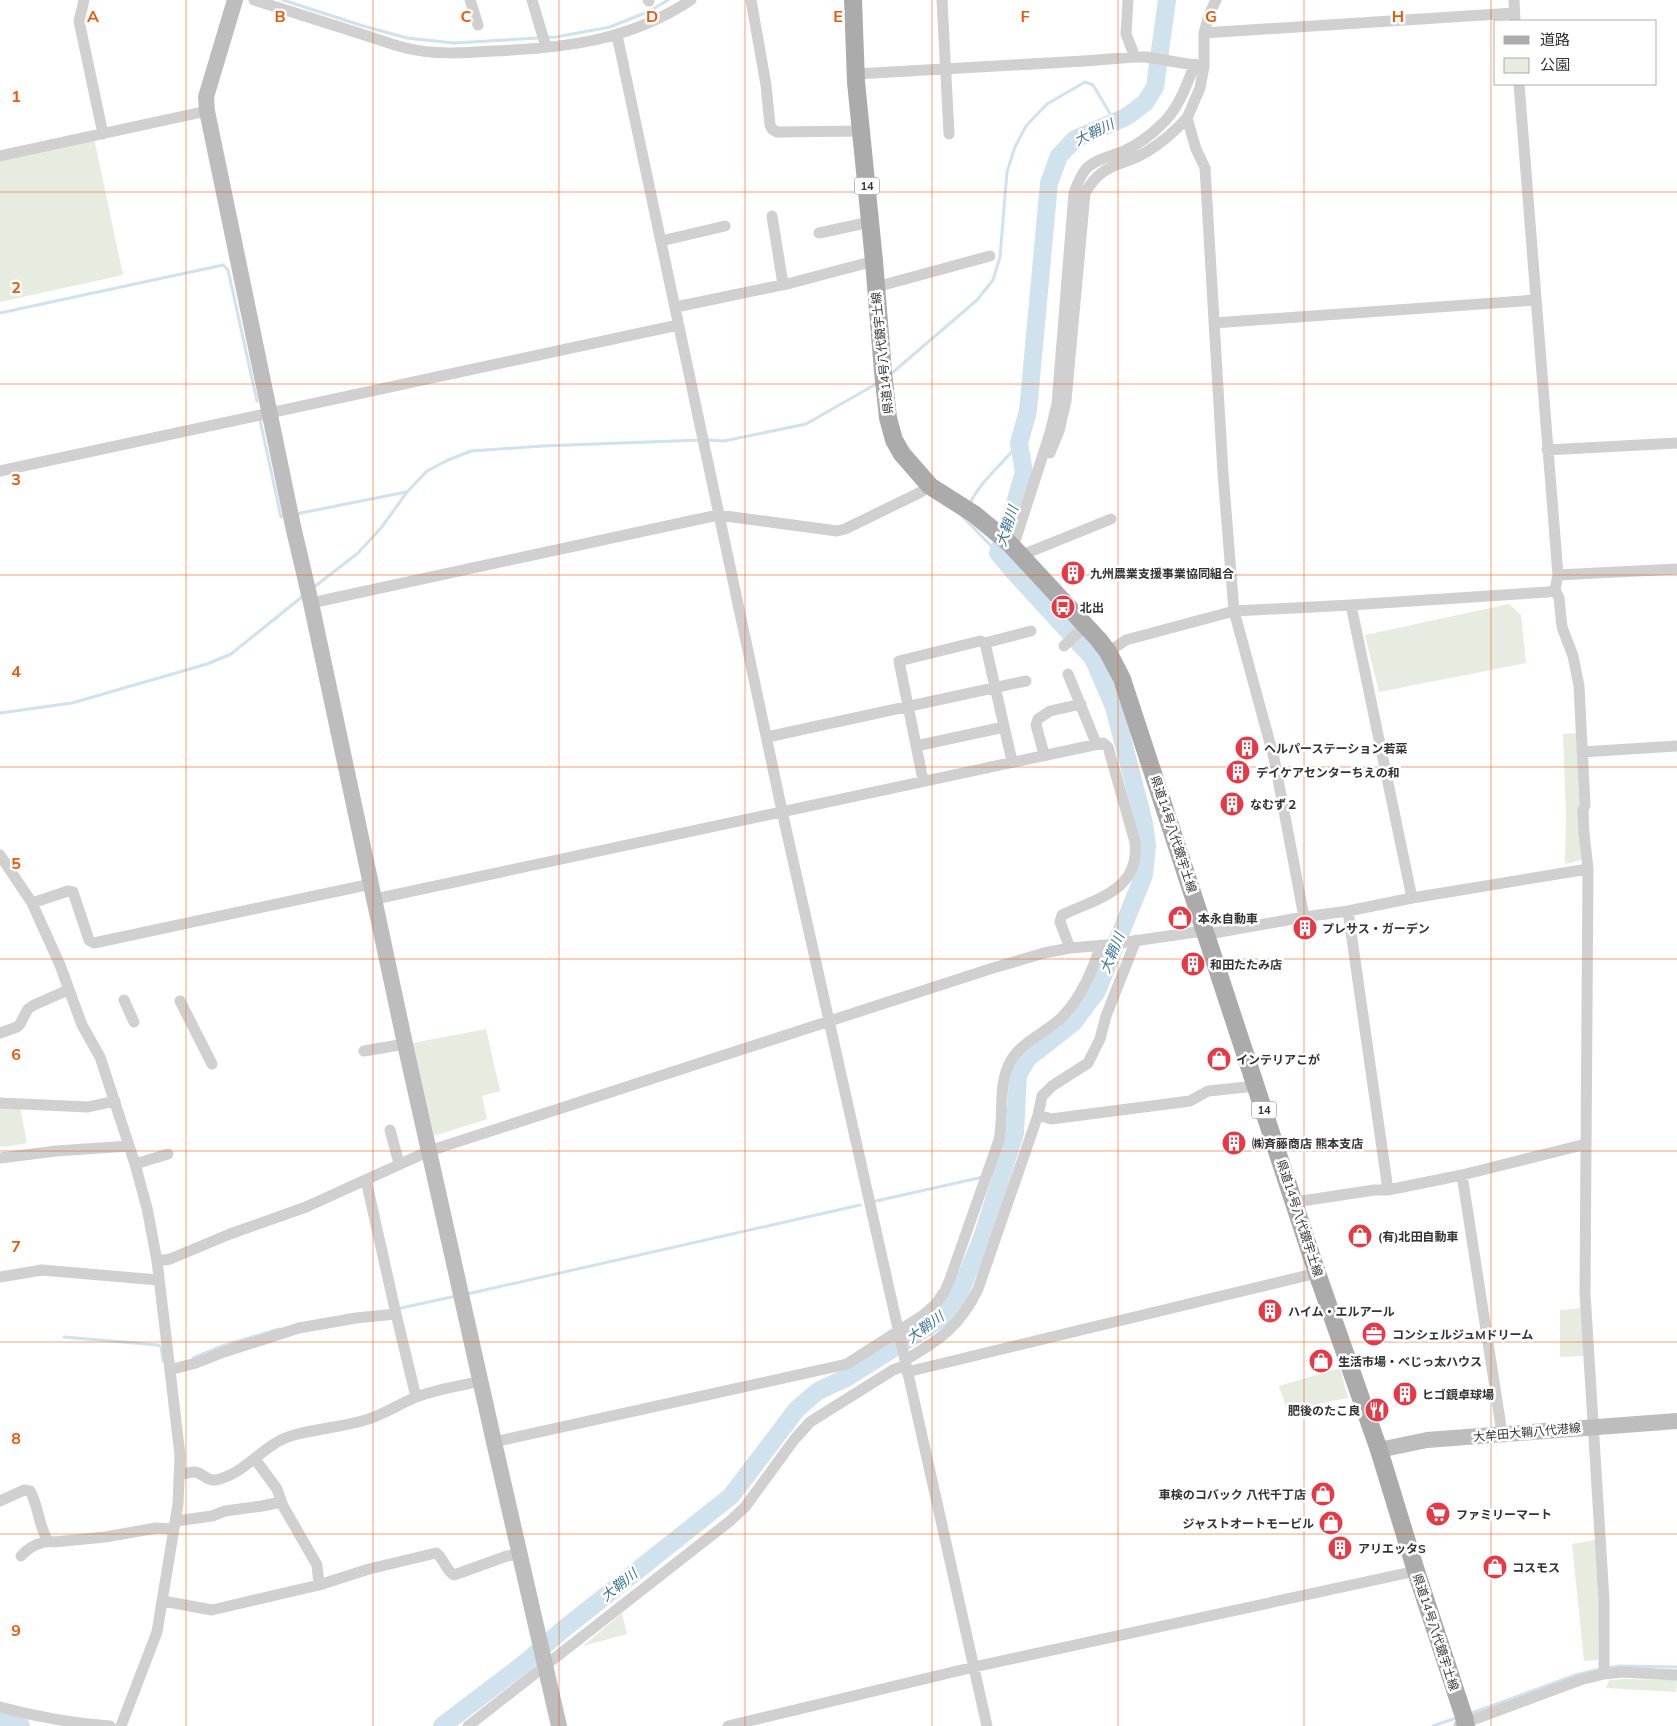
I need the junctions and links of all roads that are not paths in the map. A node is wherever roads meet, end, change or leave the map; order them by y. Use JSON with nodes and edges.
{"nodes":[{"id":1,"x":84,"y":0,"type":"edge"},
{"id":2,"x":235,"y":0,"type":"edge"},
{"id":3,"x":254,"y":0,"type":"edge"},
{"id":4,"x":470,"y":0,"type":"edge"},
{"id":5,"x":532,"y":0,"type":"edge"},
{"id":6,"x":691,"y":0,"type":"edge"},
{"id":7,"x":751,"y":0,"type":"edge"},
{"id":8,"x":853,"y":0,"type":"edge"},
{"id":9,"x":942,"y":0,"type":"edge"},
{"id":10,"x":1128,"y":0,"type":"edge"},
{"id":11,"x":1216,"y":0,"type":"edge"},
{"id":12,"x":1514,"y":0,"type":"edge"},
{"id":13,"x":1514,"y":17,"type":"edge"},
{"id":14,"x":478,"y":25,"type":"dead end"},
{"id":15,"x":1204,"y":33,"type":"junction"},
{"id":16,"x":618,"y":35,"type":"junction"},
{"id":17,"x":545,"y":43,"type":"junction"},
{"id":18,"x":1141,"y":57,"type":"junction"},
{"id":19,"x":1199,"y":65,"type":"junction"},
{"id":20,"x":945,"y":69,"type":"junction"},
{"id":21,"x":856,"y":74,"type":"junction"},
{"id":22,"x":1519,"y":85,"type":"edge"},
{"id":23,"x":206,"y":111,"type":"junction"},
{"id":24,"x":1187,"y":118,"type":"junction"},
{"id":25,"x":862,"y":131,"type":"junction"},
{"id":26,"x":103,"y":134,"type":"junction"},
{"id":27,"x":949,"y":134,"type":"dead end"},
{"id":28,"x":0,"y":156,"type":"edge"},
{"id":29,"x":772,"y":216,"type":"dead end"},
{"id":30,"x":870,"y":222,"type":"junction"},
{"id":31,"x":725,"y":226,"type":"dead end"},
{"id":32,"x":818,"y":233,"type":"dead end"},
{"id":33,"x":661,"y":241,"type":"junction"},
{"id":34,"x":990,"y":256,"type":"dead end"},
{"id":35,"x":874,"y":261,"type":"junction"},
{"id":36,"x":783,"y":284,"type":"junction"},
{"id":37,"x":876,"y":287,"type":"junction"},
{"id":38,"x":1535,"y":300,"type":"junction"},
{"id":39,"x":676,"y":307,"type":"junction"},
{"id":40,"x":1214,"y":324,"type":"junction"},
{"id":41,"x":678,"y":325,"type":"junction"},
{"id":42,"x":270,"y":413,"type":"junction"},
{"id":43,"x":1677,"y":443,"type":"edge"},
{"id":44,"x":1547,"y":450,"type":"junction"},
{"id":45,"x":0,"y":471,"type":"edge"},
{"id":46,"x":1036,"y":476,"type":"junction"},
{"id":47,"x":930,"y":486,"type":"junction"},
{"id":48,"x":718,"y":515,"type":"junction"},
{"id":49,"x":1111,"y":519,"type":"dead end"},
{"id":50,"x":1015,"y":549,"type":"junction"},
{"id":51,"x":1677,"y":569,"type":"edge"},
{"id":52,"x":1558,"y":575,"type":"junction"},
{"id":53,"x":1555,"y":590,"type":"junction"},
{"id":54,"x":309,"y":596,"type":"junction"},
{"id":55,"x":1351,"y":605,"type":"junction"},
{"id":56,"x":1234,"y":611,"type":"junction"},
{"id":57,"x":1082,"y":629,"type":"junction"},
{"id":58,"x":1031,"y":631,"type":"dead end"},
{"id":59,"x":985,"y":643,"type":"junction"},
{"id":60,"x":1064,"y":646,"type":"dead end"},
{"id":61,"x":1108,"y":652,"type":"junction"},
{"id":62,"x":1068,"y":674,"type":"dead end"},
{"id":63,"x":1026,"y":681,"type":"dead end"},
{"id":64,"x":996,"y":688,"type":"junction"},
{"id":65,"x":1081,"y":704,"type":"junction"},
{"id":66,"x":908,"y":707,"type":"junction"},
{"id":67,"x":1004,"y":727,"type":"junction"},
{"id":68,"x":767,"y":738,"type":"junction"},
{"id":69,"x":1096,"y":743,"type":"junction"},
{"id":70,"x":916,"y":746,"type":"junction"},
{"id":71,"x":1677,"y":746,"type":"edge"},
{"id":72,"x":1582,"y":752,"type":"junction"},
{"id":73,"x":1044,"y":754,"type":"junction"},
{"id":74,"x":1012,"y":761,"type":"junction"},
{"id":75,"x":923,"y":780,"type":"junction"},
{"id":76,"x":782,"y":811,"type":"junction"},
{"id":77,"x":0,"y":855,"type":"edge"},
{"id":78,"x":1588,"y":869,"type":"junction"},
{"id":79,"x":5,"y":875,"type":"edge"},
{"id":80,"x":373,"y":891,"type":"junction"},
{"id":81,"x":1412,"y":898,"type":"junction"},
{"id":82,"x":32,"y":903,"type":"junction"},
{"id":83,"x":1348,"y":911,"type":"junction"},
{"id":84,"x":1304,"y":917,"type":"junction"},
{"id":85,"x":1206,"y":932,"type":"junction"},
{"id":86,"x":1133,"y":941,"type":"junction"},
{"id":87,"x":1104,"y":945,"type":"junction"},
{"id":88,"x":1070,"y":948,"type":"junction"},
{"id":89,"x":68,"y":990,"type":"junction"},
{"id":90,"x":124,"y":1000,"type":"dead end"},
{"id":91,"x":180,"y":1001,"type":"dead end"},
{"id":92,"x":134,"y":1022,"type":"dead end"},
{"id":93,"x":828,"y":1022,"type":"junction"},
{"id":94,"x":0,"y":1033,"type":"edge"},
{"id":95,"x":405,"y":1044,"type":"junction"},
{"id":96,"x":364,"y":1051,"type":"dead end"},
{"id":97,"x":212,"y":1064,"type":"dead end"},
{"id":98,"x":1256,"y":1086,"type":"junction"},
{"id":99,"x":115,"y":1101,"type":"junction"},
{"id":100,"x":0,"y":1104,"type":"edge"},
{"id":101,"x":1038,"y":1115,"type":"junction"},
{"id":102,"x":390,"y":1130,"type":"dead end"},
{"id":103,"x":1586,"y":1144,"type":"junction"},
{"id":104,"x":129,"y":1146,"type":"junction"},
{"id":105,"x":429,"y":1151,"type":"junction"},
{"id":106,"x":168,"y":1154,"type":"dead end"},
{"id":107,"x":0,"y":1158,"type":"edge"},
{"id":108,"x":398,"y":1163,"type":"junction"},
{"id":109,"x":135,"y":1164,"type":"junction"},
{"id":110,"x":1462,"y":1175,"type":"junction"},
{"id":111,"x":366,"y":1180,"type":"junction"},
{"id":112,"x":1388,"y":1190,"type":"junction"},
{"id":113,"x":1295,"y":1202,"type":"junction"},
{"id":114,"x":157,"y":1261,"type":"junction"},
{"id":115,"x":1318,"y":1273,"type":"junction"},
{"id":116,"x":0,"y":1277,"type":"edge"},
{"id":117,"x":158,"y":1280,"type":"junction"},
{"id":118,"x":396,"y":1314,"type":"junction"},
{"id":119,"x":898,"y":1333,"type":"junction"},
{"id":120,"x":906,"y":1363,"type":"junction"},
{"id":121,"x":170,"y":1368,"type":"junction"},
{"id":122,"x":481,"y":1380,"type":"junction"},
{"id":123,"x":416,"y":1397,"type":"junction"},
{"id":124,"x":1677,"y":1420,"type":"edge"},
{"id":125,"x":1592,"y":1426,"type":"junction"},
{"id":126,"x":1502,"y":1433,"type":"junction"},
{"id":127,"x":494,"y":1442,"type":"junction"},
{"id":128,"x":1379,"y":1450,"type":"junction"},
{"id":129,"x":254,"y":1460,"type":"junction"},
{"id":130,"x":180,"y":1474,"type":"junction"},
{"id":131,"x":0,"y":1501,"type":"edge"},
{"id":132,"x":281,"y":1502,"type":"junction"},
{"id":133,"x":175,"y":1525,"type":"junction"},
{"id":134,"x":48,"y":1541,"type":"junction"},
{"id":135,"x":520,"y":1554,"type":"junction"},
{"id":136,"x":21,"y":1556,"type":"dead end"},
{"id":137,"x":1416,"y":1571,"type":"junction"},
{"id":138,"x":319,"y":1585,"type":"junction"},
{"id":139,"x":163,"y":1601,"type":"junction"},
{"id":140,"x":544,"y":1661,"type":"junction"},
{"id":141,"x":974,"y":1667,"type":"junction"},
{"id":142,"x":1605,"y":1667,"type":"junction"},
{"id":143,"x":1677,"y":1676,"type":"edge"},
{"id":144,"x":0,"y":1707,"type":"edge"},
{"id":145,"x":1463,"y":1720,"type":"edge"},
{"id":146,"x":116,"y":1726,"type":"edge"},
{"id":147,"x":468,"y":1726,"type":"edge"},
{"id":148,"x":560,"y":1726,"type":"edge"},
{"id":149,"x":728,"y":1726,"type":"edge"},
{"id":150,"x":987,"y":1726,"type":"edge"}],
"edges":[{"from":1,"to":26,"type":"street"},
{"from":2,"to":23,"type":"street"},
{"from":3,"to":17,"type":"street"},
{"from":4,"to":14,"type":"street"},
{"from":5,"to":17,"type":"street"},
{"from":6,"to":16,"type":"street"},
{"from":7,"to":25,"type":"street"},
{"from":8,"to":21,"type":"main road","name":"県道14号八代鏡宇土線","number":"14"},
{"from":9,"to":20,"type":"street"},
{"from":10,"to":18,"type":"street"},
{"from":11,"to":15,"type":"street"},
{"from":12,"to":13,"type":"street"},
{"from":13,"to":15,"type":"street"},
{"from":15,"to":19,"type":"street"},
{"from":16,"to":17,"type":"street"},
{"from":16,"to":33,"type":"street"},
{"from":18,"to":19,"type":"street"},
{"from":18,"to":20,"type":"street"},
{"from":19,"to":24,"type":"street"},
{"from":19,"to":46,"type":"street"},
{"from":20,"to":21,"type":"street"},
{"from":20,"to":27,"type":"street"},
{"from":21,"to":25,"type":"main road","name":"県道14号八代鏡宇土線","number":"14"},
{"from":22,"to":38,"type":"street"},
{"from":23,"to":26,"type":"street"},
{"from":23,"to":42,"type":"street"},
{"from":24,"to":40,"type":"street"},
{"from":24,"to":46,"type":"street"},
{"from":25,"to":30,"type":"main road","name":"県道14号八代鏡宇土線","number":"14"},
{"from":26,"to":28,"type":"street"},
{"from":29,"to":36,"type":"street"},
{"from":30,"to":32,"type":"street"},
{"from":30,"to":35,"type":"main road","name":"県道14号八代鏡宇土線","number":"14"},
{"from":31,"to":33,"type":"street"},
{"from":33,"to":39,"type":"street"},
{"from":34,"to":37,"type":"street"},
{"from":35,"to":36,"type":"street"},
{"from":35,"to":37,"type":"main road","name":"県道14号八代鏡宇土線","number":"14"},
{"from":36,"to":39,"type":"street"},
{"from":37,"to":47,"type":"main road","name":"県道14号八代鏡宇土線","number":"14"},
{"from":38,"to":40,"type":"street"},
{"from":38,"to":44,"type":"street"},
{"from":39,"to":41,"type":"street"},
{"from":40,"to":56,"type":"street"},
{"from":41,"to":42,"type":"street"},
{"from":41,"to":48,"type":"street"},
{"from":42,"to":45,"type":"street"},
{"from":42,"to":54,"type":"street"},
{"from":43,"to":44,"type":"street"},
{"from":44,"to":52,"type":"street"},
{"from":46,"to":50,"type":"street"},
{"from":47,"to":48,"type":"street"},
{"from":47,"to":50,"type":"main road","name":"県道14号八代鏡宇土線","number":"14"},
{"from":48,"to":54,"type":"street"},
{"from":48,"to":68,"type":"street"},
{"from":49,"to":50,"type":"street"},
{"from":50,"to":57,"type":"main road","name":"県道14号八代鏡宇土線","number":"14"},
{"from":51,"to":52,"type":"street"},
{"from":52,"to":53,"type":"street"},
{"from":53,"to":55,"type":"street"},
{"from":53,"to":72,"type":"street"},
{"from":54,"to":80,"type":"street"},
{"from":55,"to":56,"type":"street"},
{"from":55,"to":81,"type":"street"},
{"from":56,"to":61,"type":"street"},
{"from":56,"to":84,"type":"street"},
{"from":57,"to":60,"type":"street"},
{"from":57,"to":61,"type":"main road","name":"県道14号八代鏡宇土線","number":"14"},
{"from":58,"to":59,"type":"street"},
{"from":59,"to":64,"type":"street"},
{"from":59,"to":66,"type":"street"},
{"from":61,"to":85,"type":"main road","name":"県道14号八代鏡宇土線","number":"14"},
{"from":62,"to":65,"type":"street"},
{"from":63,"to":64,"type":"street"},
{"from":64,"to":66,"type":"street"},
{"from":64,"to":67,"type":"street"},
{"from":65,"to":69,"type":"street"},
{"from":65,"to":73,"type":"street"},
{"from":66,"to":68,"type":"street"},
{"from":66,"to":70,"type":"street"},
{"from":67,"to":70,"type":"street"},
{"from":67,"to":74,"type":"street"},
{"from":68,"to":76,"type":"street"},
{"from":69,"to":73,"type":"street"},
{"from":69,"to":88,"type":"street"},
{"from":70,"to":75,"type":"street"},
{"from":71,"to":72,"type":"street"},
{"from":72,"to":78,"type":"street"},
{"from":73,"to":74,"type":"street"},
{"from":74,"to":75,"type":"street"},
{"from":75,"to":76,"type":"street"},
{"from":76,"to":80,"type":"street"},
{"from":76,"to":93,"type":"street"},
{"from":77,"to":79,"type":"street"},
{"from":78,"to":81,"type":"street"},
{"from":78,"to":103,"type":"street"},
{"from":79,"to":82,"type":"street"},
{"from":80,"to":82,"type":"street"},
{"from":80,"to":95,"type":"street"},
{"from":81,"to":83,"type":"street"},
{"from":82,"to":89,"type":"street"},
{"from":83,"to":84,"type":"street"},
{"from":83,"to":112,"type":"street"},
{"from":84,"to":85,"type":"street"},
{"from":85,"to":86,"type":"street"},
{"from":85,"to":98,"type":"main road","name":"県道14号八代鏡宇土線","number":"14"},
{"from":86,"to":87,"type":"street"},
{"from":86,"to":101,"type":"street"},
{"from":87,"to":88,"type":"street"},
{"from":87,"to":119,"type":"street"},
{"from":88,"to":93,"type":"street"},
{"from":89,"to":94,"type":"street"},
{"from":89,"to":99,"type":"street"},
{"from":90,"to":92,"type":"street"},
{"from":91,"to":97,"type":"street"},
{"from":93,"to":105,"type":"street"},
{"from":93,"to":119,"type":"street"},
{"from":95,"to":96,"type":"street"},
{"from":95,"to":105,"type":"street"},
{"from":98,"to":101,"type":"street"},
{"from":98,"to":113,"type":"main road","name":"県道14号八代鏡宇土線","number":"14"},
{"from":99,"to":100,"type":"street"},
{"from":99,"to":104,"type":"street"},
{"from":101,"to":120,"type":"street"},
{"from":102,"to":108,"type":"street"},
{"from":103,"to":110,"type":"street"},
{"from":103,"to":125,"type":"street"},
{"from":104,"to":107,"type":"street"},
{"from":104,"to":109,"type":"street"},
{"from":105,"to":108,"type":"street"},
{"from":105,"to":122,"type":"street"},
{"from":106,"to":109,"type":"street"},
{"from":108,"to":111,"type":"street"},
{"from":109,"to":114,"type":"street"},
{"from":110,"to":112,"type":"street"},
{"from":110,"to":126,"type":"street"},
{"from":111,"to":114,"type":"street"},
{"from":111,"to":118,"type":"street"},
{"from":112,"to":113,"type":"street"},
{"from":113,"to":115,"type":"main road","name":"県道14号八代鏡宇土線","number":"14"},
{"from":114,"to":117,"type":"street"},
{"from":115,"to":120,"type":"street"},
{"from":115,"to":128,"type":"main road","name":"県道14号八代鏡宇土線","number":"14"},
{"from":116,"to":117,"type":"street"},
{"from":117,"to":121,"type":"street"},
{"from":118,"to":121,"type":"street"},
{"from":118,"to":123,"type":"street"},
{"from":119,"to":120,"type":"street"},
{"from":119,"to":127,"type":"street"},
{"from":120,"to":140,"type":"street"},
{"from":120,"to":141,"type":"street"},
{"from":121,"to":130,"type":"street"},
{"from":122,"to":123,"type":"street"},
{"from":122,"to":127,"type":"street"},
{"from":123,"to":129,"type":"street"},
{"from":124,"to":125,"type":"street","name":"大牟田大鞘八代港線"},
{"from":125,"to":126,"type":"street","name":"大牟田大鞘八代港線"},
{"from":125,"to":142,"type":"street"},
{"from":126,"to":128,"type":"street","name":"大牟田大鞘八代港線"},
{"from":127,"to":135,"type":"street"},
{"from":128,"to":137,"type":"main road","name":"県道14号八代鏡宇土線","number":"14"},
{"from":129,"to":130,"type":"street"},
{"from":129,"to":132,"type":"street"},
{"from":130,"to":133,"type":"street"},
{"from":131,"to":134,"type":"street"},
{"from":132,"to":133,"type":"street"},
{"from":132,"to":138,"type":"street"},
{"from":133,"to":134,"type":"street"},
{"from":133,"to":139,"type":"street"},
{"from":134,"to":136,"type":"street"},
{"from":135,"to":138,"type":"street"},
{"from":135,"to":140,"type":"street"},
{"from":137,"to":141,"type":"street"},
{"from":137,"to":145,"type":"main road","name":"県道14号八代鏡宇土線","number":"14"},
{"from":138,"to":139,"type":"street"},
{"from":139,"to":146,"type":"street"},
{"from":140,"to":147,"type":"street"},
{"from":140,"to":148,"type":"street"},
{"from":141,"to":149,"type":"street"},
{"from":141,"to":150,"type":"street"},
{"from":142,"to":143,"type":"street"},
{"from":142,"to":145,"type":"street"},
{"from":144,"to":146,"type":"street"}]}
